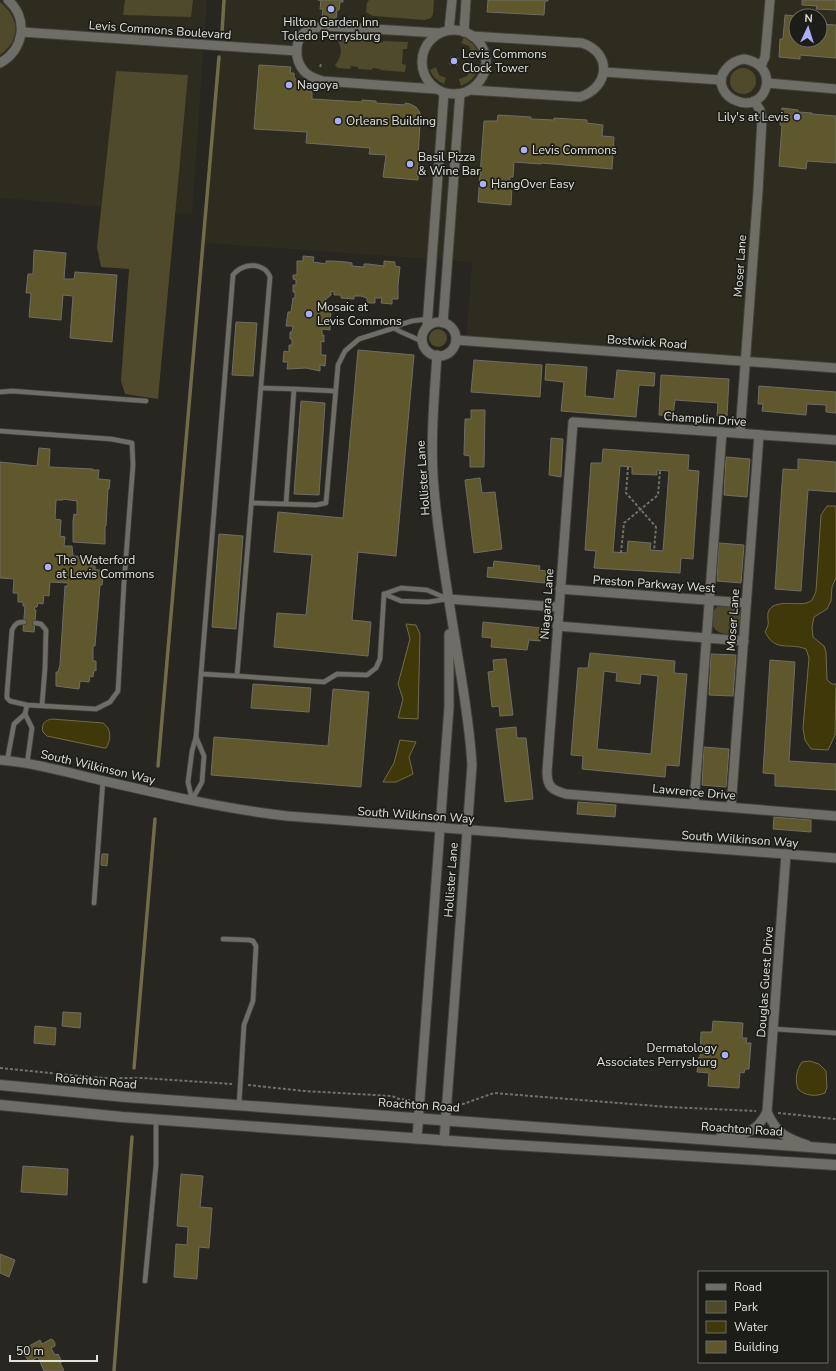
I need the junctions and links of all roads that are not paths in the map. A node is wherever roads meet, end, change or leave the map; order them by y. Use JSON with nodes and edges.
{"nodes":[{"id":1,"x":8,"y":0,"type":"edge"},
{"id":2,"x":452,"y":0,"type":"edge"},
{"id":3,"x":466,"y":0,"type":"edge"},
{"id":4,"x":770,"y":0,"type":"edge"},
{"id":5,"x":450,"y":30,"type":"junction"},
{"id":6,"x":22,"y":32,"type":"junction"},
{"id":7,"x":439,"y":33,"type":"junction"},
{"id":8,"x":468,"y":34,"type":"junction"},
{"id":9,"x":296,"y":51,"type":"junction"},
{"id":10,"x":0,"y":63,"type":"edge"},
{"id":11,"x":762,"y":66,"type":"junction"},
{"id":12,"x":604,"y":72,"type":"junction"},
{"id":13,"x":721,"y":80,"type":"junction"},
{"id":14,"x":767,"y":83,"type":"junction"},
{"id":15,"x":836,"y":89,"type":"edge"},
{"id":16,"x":470,"y":90,"type":"junction"},
{"id":17,"x":439,"y":91,"type":"junction"},
{"id":18,"x":460,"y":94,"type":"junction"},
{"id":19,"x":754,"y":101,"type":"junction"},
{"id":20,"x":428,"y":323,"type":"junction"},
{"id":21,"x":443,"y":323,"type":"junction"},
{"id":22,"x":394,"y":328,"type":"junction"},
{"id":23,"x":456,"y":340,"type":"junction"},
{"id":24,"x":422,"y":342,"type":"junction"},
{"id":25,"x":438,"y":356,"type":"junction"},
{"id":26,"x":745,"y":362,"type":"junction"},
{"id":27,"x":836,"y":368,"type":"edge"},
{"id":28,"x":261,"y":388,"type":"junction"},
{"id":29,"x":294,"y":390,"type":"junction"},
{"id":30,"x":335,"y":391,"type":"junction"},
{"id":31,"x":0,"y":392,"type":"edge"},
{"id":32,"x":146,"y":401,"type":"dead end"},
{"id":33,"x":573,"y":422,"type":"joint"},
{"id":34,"x":0,"y":431,"type":"edge"},
{"id":35,"x":722,"y":432,"type":"junction"},
{"id":36,"x":740,"y":433,"type":"junction"},
{"id":37,"x":759,"y":435,"type":"junction"},
{"id":38,"x":836,"y":440,"type":"edge"},
{"id":39,"x":252,"y":503,"type":"junction"},
{"id":40,"x":286,"y":504,"type":"junction"},
{"id":41,"x":560,"y":589,"type":"junction"},
{"id":42,"x":384,"y":594,"type":"junction"},
{"id":43,"x":448,"y":599,"type":"junction"},
{"id":44,"x":709,"y":600,"type":"junction"},
{"id":45,"x":746,"y":603,"type":"junction"},
{"id":46,"x":558,"y":608,"type":"junction"},
{"id":47,"x":24,"y":622,"type":"dead end"},
{"id":48,"x":35,"y":623,"type":"dead end"},
{"id":49,"x":557,"y":626,"type":"junction"},
{"id":50,"x":707,"y":638,"type":"junction"},
{"id":51,"x":744,"y":640,"type":"junction"},
{"id":52,"x":202,"y":674,"type":"junction"},
{"id":53,"x":237,"y":676,"type":"junction"},
{"id":54,"x":27,"y":705,"type":"junction"},
{"id":55,"x":42,"y":705,"type":"junction"},
{"id":56,"x":24,"y":714,"type":"junction"},
{"id":57,"x":196,"y":737,"type":"junction"},
{"id":58,"x":4,"y":761,"type":"edge"},
{"id":59,"x":27,"y":764,"type":"junction"},
{"id":60,"x":103,"y":780,"type":"junction"},
{"id":61,"x":551,"y":787,"type":"joint"},
{"id":62,"x":192,"y":800,"type":"junction"},
{"id":63,"x":694,"y":804,"type":"junction"},
{"id":64,"x":731,"y":807,"type":"junction"},
{"id":65,"x":836,"y":816,"type":"edge"},
{"id":66,"x":441,"y":828,"type":"junction"},
{"id":67,"x":467,"y":831,"type":"junction"},
{"id":68,"x":786,"y":854,"type":"junction"},
{"id":69,"x":836,"y":858,"type":"edge"},
{"id":70,"x":94,"y":903,"type":"dead end"},
{"id":71,"x":223,"y":939,"type":"dead end"},
{"id":72,"x":774,"y":1029,"type":"junction"},
{"id":73,"x":836,"y":1033,"type":"edge"},
{"id":74,"x":0,"y":1085,"type":"edge"},
{"id":75,"x":0,"y":1105,"type":"edge"},
{"id":76,"x":239,"y":1105,"type":"junction"},
{"id":77,"x":767,"y":1112,"type":"junction"},
{"id":78,"x":418,"y":1118,"type":"junction"},
{"id":79,"x":156,"y":1119,"type":"junction"},
{"id":80,"x":445,"y":1120,"type":"junction"},
{"id":81,"x":417,"y":1139,"type":"junction"},
{"id":82,"x":710,"y":1140,"type":"junction"},
{"id":83,"x":444,"y":1141,"type":"junction"},
{"id":84,"x":813,"y":1147,"type":"junction"},
{"id":85,"x":836,"y":1149,"type":"edge"},
{"id":86,"x":836,"y":1165,"type":"edge"},
{"id":87,"x":145,"y":1281,"type":"dead end"}],
"edges":[{"from":1,"to":6,"type":"street"},
{"from":2,"to":5,"type":"street"},
{"from":3,"to":8,"type":"street"},
{"from":4,"to":11,"type":"street"},
{"from":5,"to":7,"type":"street"},
{"from":5,"to":8,"type":"street"},
{"from":6,"to":9,"type":"street","name":"Levis Commons Boulevard"},
{"from":6,"to":10,"type":"street"},
{"from":7,"to":9,"type":"street"},
{"from":7,"to":17,"type":"street"},
{"from":8,"to":12,"type":"street"},
{"from":8,"to":16,"type":"street"},
{"from":9,"to":17,"type":"street"},
{"from":11,"to":13,"type":"street"},
{"from":11,"to":14,"type":"street"},
{"from":12,"to":13,"type":"street"},
{"from":12,"to":16,"type":"street"},
{"from":13,"to":19,"type":"street"},
{"from":14,"to":15,"type":"street"},
{"from":14,"to":19,"type":"street"},
{"from":16,"to":18,"type":"street"},
{"from":17,"to":18,"type":"street"},
{"from":17,"to":20,"type":"street"},
{"from":18,"to":21,"type":"street"},
{"from":19,"to":26,"type":"street","name":"Moser Lane"},
{"from":20,"to":21,"type":"street"},
{"from":20,"to":22,"type":"lane"},
{"from":20,"to":24,"type":"street"},
{"from":21,"to":23,"type":"street"},
{"from":22,"to":24,"type":"lane"},
{"from":22,"to":30,"type":"lane"},
{"from":23,"to":25,"type":"street"},
{"from":23,"to":26,"type":"street","name":"Bostwick Road"},
{"from":24,"to":25,"type":"street"},
{"from":25,"to":43,"type":"street","name":"Hollister Lane"},
{"from":26,"to":27,"type":"street","name":"Bostwick Road"},
{"from":26,"to":36,"type":"street","name":"Moser Lane"},
{"from":28,"to":29,"type":"lane"},
{"from":28,"to":39,"type":"lane"},
{"from":28,"to":52,"type":"lane"},
{"from":29,"to":30,"type":"lane"},
{"from":29,"to":40,"type":"lane"},
{"from":30,"to":40,"type":"lane"},
{"from":31,"to":32,"type":"lane"},
{"from":33,"to":35,"type":"street","name":"Champlin Drive"},
{"from":33,"to":41,"type":"street","name":"Niagara Lane"},
{"from":34,"to":55,"type":"lane"},
{"from":35,"to":36,"type":"street","name":"Champlin Drive"},
{"from":35,"to":44,"type":"street","name":"Moser Lane"},
{"from":36,"to":37,"type":"street","name":"Champlin Drive"},
{"from":37,"to":38,"type":"street","name":"Champlin Drive"},
{"from":37,"to":45,"type":"street","name":"Moser Lane"},
{"from":39,"to":40,"type":"lane"},
{"from":39,"to":53,"type":"lane"},
{"from":41,"to":44,"type":"street","name":"Preston Parkway West"},
{"from":41,"to":46,"type":"street","name":"Niagara Lane"},
{"from":42,"to":43,"type":"lane"},
{"from":42,"to":43,"type":"lane"},
{"from":42,"to":53,"type":"lane"},
{"from":43,"to":46,"type":"street"},
{"from":43,"to":66,"type":"street","name":"Hollister Lane"},
{"from":43,"to":67,"type":"street","name":"Hollister Lane"},
{"from":44,"to":45,"type":"street","name":"Preston Parkway West"},
{"from":44,"to":50,"type":"street","name":"Moser Lane"},
{"from":45,"to":51,"type":"street","name":"Moser Lane"},
{"from":46,"to":49,"type":"street","name":"Niagara Lane"},
{"from":47,"to":54,"type":"lane"},
{"from":48,"to":55,"type":"lane"},
{"from":49,"to":50,"type":"street"},
{"from":49,"to":61,"type":"street","name":"Niagara Lane"},
{"from":50,"to":51,"type":"street"},
{"from":50,"to":63,"type":"street","name":"Moser Lane"},
{"from":51,"to":64,"type":"street","name":"Moser Lane"},
{"from":52,"to":53,"type":"lane"},
{"from":52,"to":57,"type":"lane"},
{"from":54,"to":55,"type":"lane"},
{"from":54,"to":56,"type":"lane"},
{"from":56,"to":58,"type":"lane"},
{"from":56,"to":59,"type":"lane"},
{"from":57,"to":62,"type":"lane"},
{"from":57,"to":62,"type":"lane"},
{"from":58,"to":59,"type":"street","name":"South Wilkinson Way"},
{"from":59,"to":60,"type":"street","name":"South Wilkinson Way"},
{"from":60,"to":62,"type":"street","name":"South Wilkinson Way"},
{"from":60,"to":70,"type":"lane"},
{"from":61,"to":63,"type":"street","name":"Lawrence Drive"},
{"from":62,"to":66,"type":"street","name":"South Wilkinson Way"},
{"from":63,"to":64,"type":"street","name":"Lawrence Drive"},
{"from":64,"to":65,"type":"street","name":"Lawrence Drive"},
{"from":66,"to":67,"type":"street","name":"South Wilkinson Way"},
{"from":66,"to":78,"type":"street","name":"Hollister Lane"},
{"from":67,"to":68,"type":"street","name":"South Wilkinson Way"},
{"from":67,"to":80,"type":"street","name":"Hollister Lane"},
{"from":68,"to":69,"type":"street","name":"South Wilkinson Way"},
{"from":68,"to":72,"type":"street","name":"Douglas Guest Drive"},
{"from":71,"to":76,"type":"lane"},
{"from":72,"to":73,"type":"lane"},
{"from":72,"to":77,"type":"street","name":"Douglas Guest Drive"},
{"from":74,"to":76,"type":"street","name":"Roachton Road"},
{"from":75,"to":79,"type":"street"},
{"from":76,"to":78,"type":"street","name":"Roachton Road"},
{"from":77,"to":82,"type":"street"},
{"from":77,"to":84,"type":"street"},
{"from":78,"to":80,"type":"street","name":"Roachton Road"},
{"from":78,"to":81,"type":"street","name":"Hollister Lane"},
{"from":79,"to":81,"type":"street"},
{"from":79,"to":87,"type":"lane"},
{"from":80,"to":82,"type":"street","name":"Roachton Road"},
{"from":80,"to":83,"type":"street","name":"Hollister Lane"},
{"from":81,"to":83,"type":"street"},
{"from":82,"to":84,"type":"street","name":"Roachton Road"},
{"from":83,"to":86,"type":"street"},
{"from":84,"to":85,"type":"street","name":"Roachton Road"}]}
